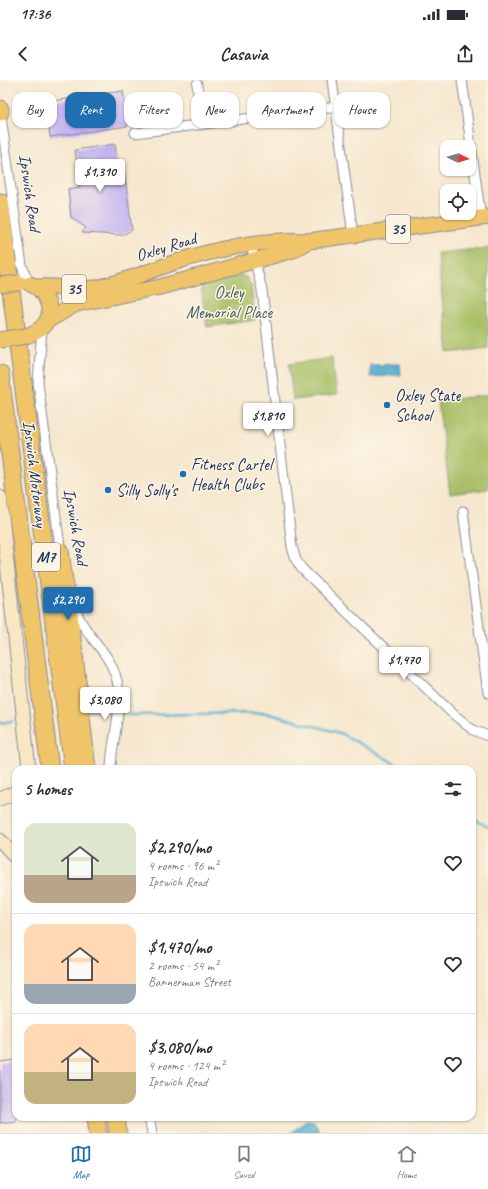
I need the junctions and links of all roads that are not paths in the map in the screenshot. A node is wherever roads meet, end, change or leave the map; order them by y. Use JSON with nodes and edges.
{"nodes":[{"id":1,"x":332,"y":80,"type":"edge"},
{"id":2,"x":462,"y":80,"type":"edge"},
{"id":3,"x":197,"y":84,"type":"dead end"},
{"id":4,"x":198,"y":92,"type":"edge"},
{"id":5,"x":334,"y":94,"type":"edge"},
{"id":6,"x":0,"y":106,"type":"edge"},
{"id":7,"x":334,"y":107,"type":"edge"},
{"id":8,"x":0,"y":109,"type":"edge"},
{"id":9,"x":0,"y":112,"type":"edge"},
{"id":10,"x":239,"y":120,"type":"edge"},
{"id":11,"x":191,"y":126,"type":"edge"},
{"id":12,"x":339,"y":128,"type":"edge"},
{"id":13,"x":135,"y":133,"type":"dead end"},
{"id":14,"x":0,"y":202,"type":"edge"},
{"id":15,"x":484,"y":217,"type":"edge"},
{"id":16,"x":353,"y":235,"type":"junction"},
{"id":17,"x":253,"y":253,"type":"junction"},
{"id":18,"x":17,"y":284,"type":"edge"},
{"id":19,"x":44,"y":324,"type":"junction"},
{"id":20,"x":20,"y":336,"type":"junction"},
{"id":21,"x":0,"y":340,"type":"edge"},
{"id":22,"x":0,"y":374,"type":"edge"},
{"id":23,"x":0,"y":497,"type":"edge"},
{"id":24,"x":463,"y":512,"type":"dead end"},
{"id":25,"x":60,"y":551,"type":"junction"},
{"id":26,"x":488,"y":693,"type":"edge"},
{"id":27,"x":488,"y":736,"type":"edge"},
{"id":28,"x":29,"y":765,"type":"edge"},
{"id":29,"x":49,"y":765,"type":"edge"},
{"id":30,"x":73,"y":765,"type":"edge"},
{"id":31,"x":87,"y":765,"type":"edge"},
{"id":32,"x":111,"y":765,"type":"edge"},
{"id":33,"x":12,"y":794,"type":"edge"},
{"id":34,"x":0,"y":799,"type":"edge"},
{"id":35,"x":0,"y":840,"type":"edge"},
{"id":36,"x":12,"y":854,"type":"edge"},
{"id":37,"x":96,"y":1121,"type":"edge"},
{"id":38,"x":116,"y":1121,"type":"edge"},
{"id":39,"x":150,"y":1121,"type":"edge"},
{"id":40,"x":98,"y":1133,"type":"edge"},
{"id":41,"x":118,"y":1133,"type":"edge"},
{"id":42,"x":152,"y":1133,"type":"edge"}],
"edges":[{"from":1,"to":5,"type":"street"},
{"from":2,"to":15,"type":"street"},
{"from":3,"to":4,"type":"street"},
{"from":6,"to":9,"type":"street","name":"Ipswich Road"},
{"from":7,"to":10,"type":"street"},
{"from":8,"to":9,"type":"highway"},
{"from":9,"to":18,"type":"street","name":"Ipswich Road"},
{"from":11,"to":13,"type":"street"},
{"from":12,"to":16,"type":"street"},
{"from":14,"to":18,"type":"highway","name":"Ipswich Motorway","number":"M7"},
{"from":15,"to":16,"type":"main road","name":"Oxley Road","number":"35"},
{"from":16,"to":17,"type":"main road","name":"Oxley Road","number":"35"},
{"from":17,"to":18,"type":"main road","name":"Oxley Road","number":"35"},
{"from":17,"to":19,"type":"main road","name":"Oxley Road","number":"35"},
{"from":17,"to":27,"type":"street"},
{"from":18,"to":19,"type":"main road"},
{"from":18,"to":20,"type":"highway","name":"Ipswich Motorway","number":"M7"},
{"from":19,"to":20,"type":"main road","number":"35"},
{"from":19,"to":25,"type":"street","name":"Ipswich Road"},
{"from":20,"to":21,"type":"main road","number":"35","bridge":true},
{"from":20,"to":30,"type":"highway","name":"Ipswich Motorway","number":"M7"},
{"from":22,"to":29,"type":"highway","name":"Ipswich Motorway","number":"M7"},
{"from":23,"to":28,"type":"main road"},
{"from":24,"to":26,"type":"street"},
{"from":25,"to":31,"type":"highway"},
{"from":25,"to":32,"type":"street","name":"Ipswich Road"},
{"from":33,"to":34,"type":"main road"},
{"from":35,"to":36,"type":"main road"},
{"from":37,"to":40,"type":"highway"},
{"from":38,"to":41,"type":"highway"},
{"from":39,"to":42,"type":"street"}]}
